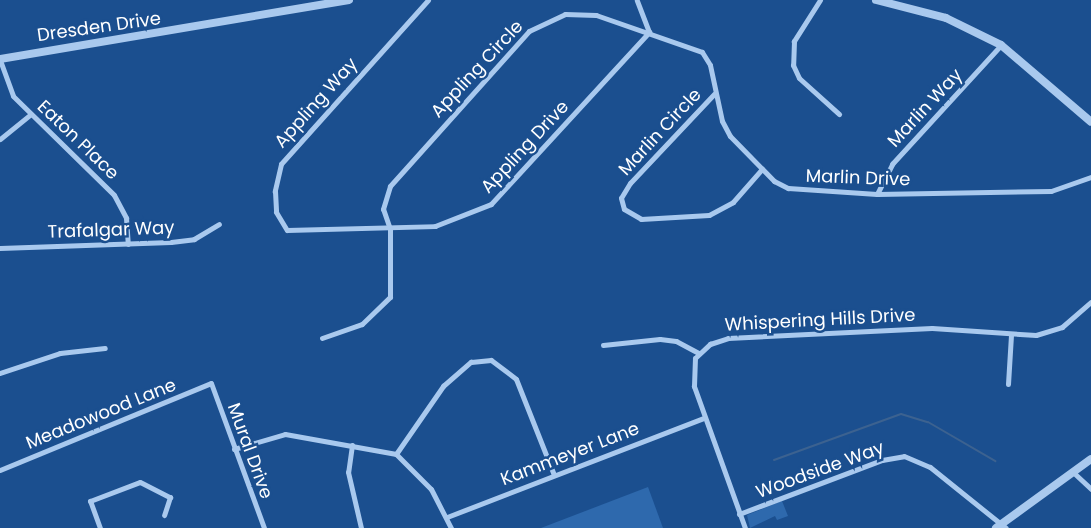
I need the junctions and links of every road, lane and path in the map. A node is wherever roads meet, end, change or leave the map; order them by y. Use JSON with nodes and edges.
{"nodes":[{"id":1,"x":349,"y":0,"type":"edge"},
{"id":2,"x":428,"y":0,"type":"edge"},
{"id":3,"x":638,"y":0,"type":"edge"},
{"id":4,"x":820,"y":0,"type":"edge"},
{"id":5,"x":876,"y":0,"type":"edge"},
{"id":6,"x":649,"y":32,"type":"junction"},
{"id":7,"x":1001,"y":45,"type":"junction"},
{"id":8,"x":0,"y":59,"type":"edge"},
{"id":9,"x":714,"y":94,"type":"junction"},
{"id":10,"x":840,"y":114,"type":"dead end"},
{"id":11,"x":30,"y":115,"type":"junction"},
{"id":12,"x":1091,"y":122,"type":"edge"},
{"id":13,"x":0,"y":139,"type":"edge"},
{"id":14,"x":762,"y":169,"type":"junction"},
{"id":15,"x":1091,"y":177,"type":"edge"},
{"id":16,"x":877,"y":194,"type":"junction"},
{"id":17,"x":219,"y":224,"type":"dead end"},
{"id":18,"x":390,"y":229,"type":"junction"},
{"id":19,"x":328,"y":230,"type":"joint"},
{"id":20,"x":128,"y":244,"type":"junction"},
{"id":21,"x":0,"y":248,"type":"edge"},
{"id":22,"x":1091,"y":302,"type":"edge"},
{"id":23,"x":1011,"y":334,"type":"junction"},
{"id":24,"x":322,"y":338,"type":"dead end"},
{"id":25,"x":603,"y":345,"type":"dead end"},
{"id":26,"x":105,"y":348,"type":"dead end"},
{"id":27,"x":699,"y":353,"type":"junction"},
{"id":28,"x":0,"y":374,"type":"edge"},
{"id":29,"x":212,"y":383,"type":"joint"},
{"id":30,"x":1008,"y":384,"type":"dead end"},
{"id":31,"x":703,"y":418,"type":"junction"},
{"id":32,"x":352,"y":444,"type":"junction"},
{"id":33,"x":234,"y":449,"type":"junction"},
{"id":34,"x":396,"y":454,"type":"junction"},
{"id":35,"x":1091,"y":459,"type":"edge"},
{"id":36,"x":0,"y":470,"type":"edge"},
{"id":37,"x":1075,"y":474,"type":"junction"},
{"id":38,"x":554,"y":475,"type":"junction"},
{"id":39,"x":1091,"y":489,"type":"edge"},
{"id":40,"x":739,"y":514,"type":"junction"},
{"id":41,"x":164,"y":515,"type":"dead end"},
{"id":42,"x":447,"y":517,"type":"junction"},
{"id":43,"x":1001,"y":527,"type":"edge"},
{"id":44,"x":100,"y":528,"type":"edge"},
{"id":45,"x":264,"y":528,"type":"edge"},
{"id":46,"x":361,"y":528,"type":"edge"},
{"id":47,"x":450,"y":528,"type":"edge"},
{"id":48,"x":745,"y":528,"type":"edge"}],
"edges":[{"from":1,"to":8,"type":"street","name":"Dresden Drive"},
{"from":2,"to":19,"type":"street","name":"Appling Way"},
{"from":3,"to":6,"type":"street"},
{"from":4,"to":10,"type":"street"},
{"from":5,"to":7,"type":"street"},
{"from":6,"to":9,"type":"street","name":"Marlin Drive"},
{"from":6,"to":18,"type":"street","name":"Appling Drive"},
{"from":6,"to":18,"type":"street","name":"Appling Circle"},
{"from":7,"to":12,"type":"street"},
{"from":7,"to":16,"type":"street","name":"Marlin Way"},
{"from":8,"to":11,"type":"street","name":"Eaton Place"},
{"from":9,"to":14,"type":"street","name":"Marlin Drive"},
{"from":9,"to":14,"type":"street","name":"Marlin Circle"},
{"from":11,"to":13,"type":"street"},
{"from":11,"to":20,"type":"street","name":"Eaton Place"},
{"from":14,"to":16,"type":"street","name":"Marlin Drive"},
{"from":15,"to":16,"type":"street","name":"Marlin Drive"},
{"from":17,"to":20,"type":"street","name":"Trafalgar Way"},
{"from":18,"to":19,"type":"street","name":"Appling Drive"},
{"from":18,"to":24,"type":"street"},
{"from":20,"to":21,"type":"street","name":"Trafalgar Way"},
{"from":22,"to":23,"type":"street","name":"Whispering Hills Drive"},
{"from":23,"to":27,"type":"street","name":"Whispering Hills Drive"},
{"from":23,"to":30,"type":"street"},
{"from":25,"to":27,"type":"street"},
{"from":26,"to":28,"type":"street"},
{"from":27,"to":31,"type":"street"},
{"from":29,"to":33,"type":"street","name":"Mural Drive"},
{"from":29,"to":36,"type":"street","name":"Meadowood Lane"},
{"from":31,"to":38,"type":"street","name":"Kammeyer Lane"},
{"from":31,"to":40,"type":"street"},
{"from":32,"to":33,"type":"street"},
{"from":32,"to":34,"type":"street"},
{"from":32,"to":46,"type":"street"},
{"from":33,"to":45,"type":"street","name":"Mural Drive"},
{"from":34,"to":38,"type":"street"},
{"from":34,"to":42,"type":"street"},
{"from":35,"to":37,"type":"street"},
{"from":37,"to":39,"type":"street"},
{"from":37,"to":43,"type":"street"},
{"from":38,"to":42,"type":"street","name":"Kammeyer Lane"},
{"from":40,"to":43,"type":"street","name":"Woodside Way"},
{"from":40,"to":48,"type":"street"},
{"from":41,"to":44,"type":"street"},
{"from":42,"to":47,"type":"street"}]}
